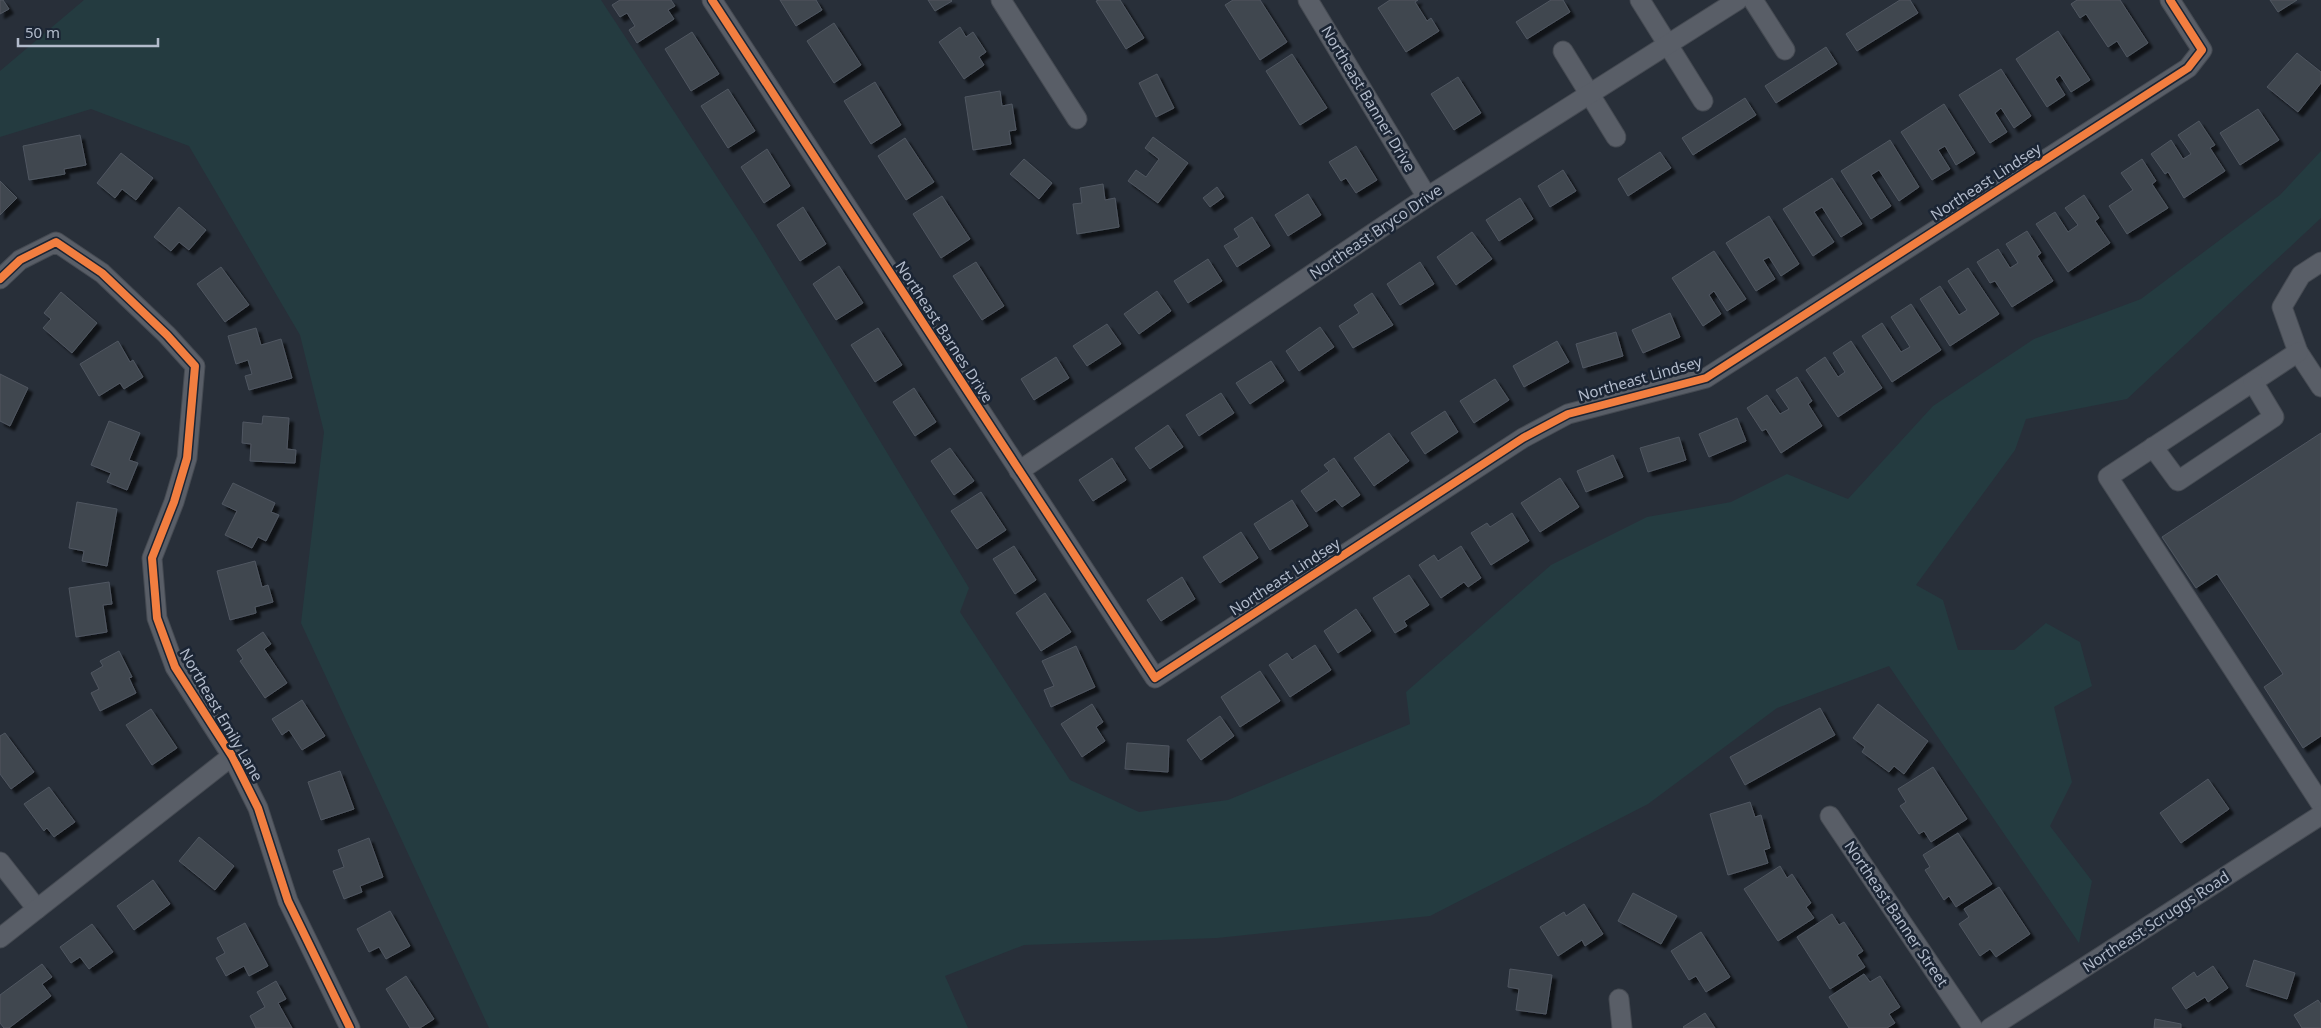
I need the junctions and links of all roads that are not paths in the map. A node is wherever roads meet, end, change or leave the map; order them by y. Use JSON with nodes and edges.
{"nodes":[{"id":1,"x":712,"y":0,"type":"edge"},
{"id":2,"x":1001,"y":0,"type":"edge"},
{"id":3,"x":1308,"y":0,"type":"edge"},
{"id":4,"x":1640,"y":0,"type":"edge"},
{"id":5,"x":1738,"y":0,"type":"edge"},
{"id":6,"x":1753,"y":0,"type":"edge"},
{"id":7,"x":2170,"y":0,"type":"edge"},
{"id":8,"x":1668,"y":45,"type":"junction"},
{"id":9,"x":1785,"y":50,"type":"dead end"},
{"id":10,"x":1563,"y":51,"type":"dead end"},
{"id":11,"x":1590,"y":94,"type":"junction"},
{"id":12,"x":1703,"y":101,"type":"dead end"},
{"id":13,"x":1077,"y":119,"type":"dead end"},
{"id":14,"x":1616,"y":137,"type":"dead end"},
{"id":15,"x":1427,"y":197,"type":"junction"},
{"id":16,"x":2321,"y":262,"type":"edge"},
{"id":17,"x":0,"y":279,"type":"edge"},
{"id":18,"x":2298,"y":352,"type":"junction"},
{"id":19,"x":2253,"y":382,"type":"junction"},
{"id":20,"x":2321,"y":387,"type":"edge"},
{"id":21,"x":2153,"y":447,"type":"junction"},
{"id":22,"x":1020,"y":471,"type":"junction"},
{"id":23,"x":1155,"y":678,"type":"joint"},
{"id":24,"x":232,"y":756,"type":"junction"},
{"id":25,"x":2321,"y":804,"type":"edge"},
{"id":26,"x":2321,"y":815,"type":"edge"},
{"id":27,"x":1830,"y":816,"type":"dead end"},
{"id":28,"x":0,"y":862,"type":"edge"},
{"id":29,"x":37,"y":909,"type":"junction"},
{"id":30,"x":0,"y":938,"type":"edge"},
{"id":31,"x":1619,"y":999,"type":"dead end"},
{"id":32,"x":1968,"y":1020,"type":"edge"},
{"id":33,"x":350,"y":1028,"type":"edge"},
{"id":34,"x":1622,"y":1028,"type":"edge"},
{"id":35,"x":1990,"y":1028,"type":"edge"}],
"edges":[{"from":1,"to":22,"type":"street","name":"Northeast Barnes Drive"},
{"from":2,"to":13,"type":"street"},
{"from":3,"to":15,"type":"street","name":"Northeast Banner Drive"},
{"from":4,"to":8,"type":"street"},
{"from":5,"to":8,"type":"street","name":"Northeast Bryco Drive"},
{"from":6,"to":9,"type":"street"},
{"from":7,"to":23,"type":"street","name":"Northeast Lindsey"},
{"from":8,"to":11,"type":"street","name":"Northeast Bryco Drive"},
{"from":8,"to":12,"type":"street"},
{"from":10,"to":11,"type":"street"},
{"from":11,"to":14,"type":"street"},
{"from":11,"to":15,"type":"street","name":"Northeast Bryco Drive"},
{"from":15,"to":22,"type":"street","name":"Northeast Bryco Drive"},
{"from":16,"to":18,"type":"street"},
{"from":17,"to":24,"type":"street","name":"Northeast Emily Lane"},
{"from":18,"to":19,"type":"street"},
{"from":18,"to":20,"type":"street"},
{"from":19,"to":21,"type":"street"},
{"from":19,"to":21,"type":"street"},
{"from":21,"to":25,"type":"street"},
{"from":22,"to":23,"type":"street","name":"Northeast Barnes Drive"},
{"from":24,"to":29,"type":"street"},
{"from":24,"to":33,"type":"street","name":"Northeast Emily Lane"},
{"from":26,"to":35,"type":"street","name":"Northeast Scruggs Road"},
{"from":27,"to":32,"type":"street","name":"Northeast Banner Street"},
{"from":28,"to":29,"type":"street"},
{"from":29,"to":30,"type":"street"},
{"from":31,"to":34,"type":"street"}]}
